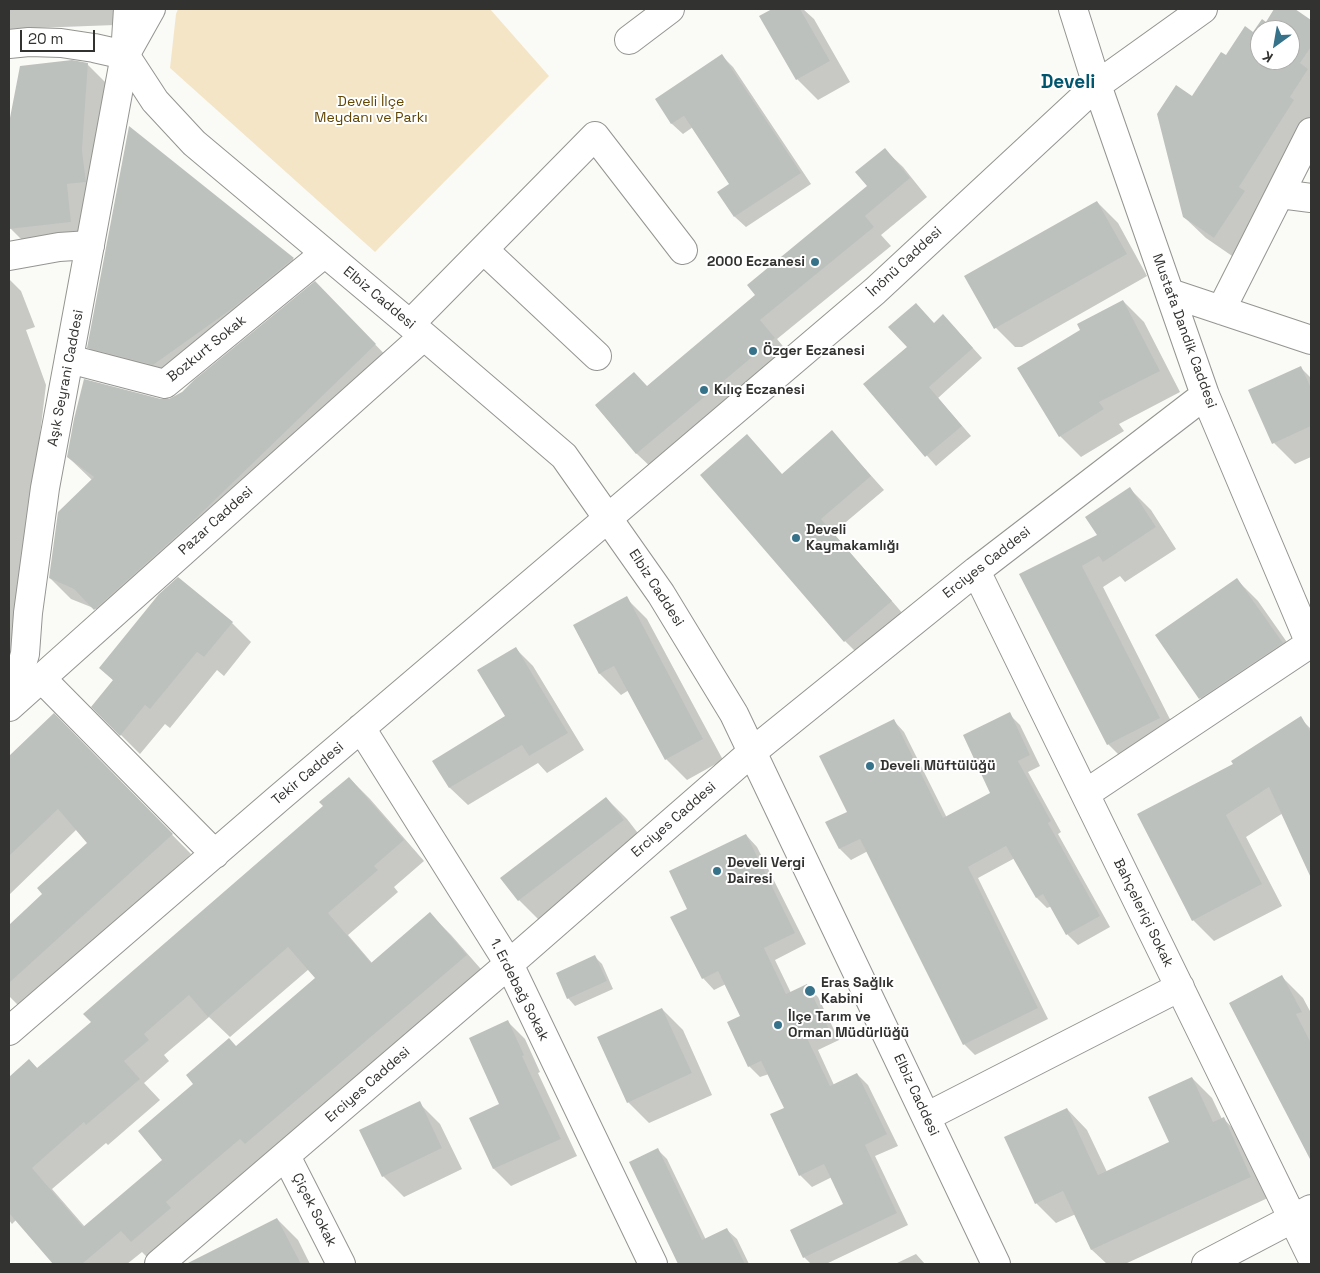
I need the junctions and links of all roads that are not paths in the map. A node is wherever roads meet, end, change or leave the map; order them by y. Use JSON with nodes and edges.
{"nodes":[{"id":1,"x":128,"y":9,"type":"edge"},
{"id":2,"x":151,"y":9,"type":"edge"},
{"id":3,"x":670,"y":9,"type":"edge"},
{"id":4,"x":1073,"y":9,"type":"edge"},
{"id":5,"x":1193,"y":12,"type":"edge"},
{"id":6,"x":629,"y":40,"type":"dead end"},
{"id":7,"x":9,"y":44,"type":"edge"},
{"id":8,"x":125,"y":56,"type":"junction"},
{"id":9,"x":1097,"y":85,"type":"junction"},
{"id":10,"x":1311,"y":132,"type":"edge"},
{"id":11,"x":1280,"y":194,"type":"junction"},
{"id":12,"x":1311,"y":198,"type":"edge"},
{"id":13,"x":90,"y":245,"type":"junction"},
{"id":14,"x":484,"y":250,"type":"junction"},
{"id":15,"x":683,"y":250,"type":"dead end"},
{"id":16,"x":325,"y":253,"type":"junction"},
{"id":17,"x":9,"y":256,"type":"edge"},
{"id":18,"x":1170,"y":293,"type":"junction"},
{"id":19,"x":1221,"y":310,"type":"junction"},
{"id":20,"x":417,"y":330,"type":"junction"},
{"id":21,"x":1311,"y":340,"type":"edge"},
{"id":22,"x":597,"y":356,"type":"dead end"},
{"id":23,"x":69,"y":359,"type":"junction"},
{"id":24,"x":1205,"y":395,"type":"junction"},
{"id":25,"x":609,"y":518,"type":"junction"},
{"id":26,"x":976,"y":571,"type":"junction"},
{"id":27,"x":1311,"y":645,"type":"edge"},
{"id":28,"x":41,"y":678,"type":"junction"},
{"id":29,"x":9,"y":700,"type":"edge"},
{"id":30,"x":9,"y":707,"type":"edge"},
{"id":31,"x":361,"y":728,"type":"junction"},
{"id":32,"x":752,"y":752,"type":"junction"},
{"id":33,"x":1085,"y":794,"type":"junction"},
{"id":34,"x":215,"y":854,"type":"junction"},
{"id":35,"x":510,"y":964,"type":"junction"},
{"id":36,"x":1180,"y":988,"type":"junction"},
{"id":37,"x":9,"y":1031,"type":"edge"},
{"id":38,"x":926,"y":1117,"type":"junction"},
{"id":39,"x":286,"y":1156,"type":"junction"},
{"id":40,"x":1302,"y":1214,"type":"edge"},
{"id":41,"x":1311,"y":1256,"type":"edge"},
{"id":42,"x":159,"y":1264,"type":"edge"},
{"id":43,"x":341,"y":1264,"type":"edge"},
{"id":44,"x":653,"y":1264,"type":"edge"},
{"id":45,"x":996,"y":1264,"type":"edge"},
{"id":46,"x":1206,"y":1264,"type":"edge"}],
"edges":[{"from":1,"to":8,"type":"street"},
{"from":2,"to":8,"type":"street"},
{"from":3,"to":6,"type":"street"},
{"from":4,"to":9,"type":"street","name":"Mustafa Dandik Caddesi"},
{"from":5,"to":9,"type":"street","name":"İnönü Caddesi"},
{"from":7,"to":8,"type":"street"},
{"from":8,"to":13,"type":"street","name":"Aşık Seyrani Caddesi"},
{"from":8,"to":16,"type":"street","name":"Elbiz Caddesi"},
{"from":9,"to":18,"type":"street","name":"Mustafa Dandik Caddesi"},
{"from":9,"to":25,"type":"street","name":"İnönü Caddesi"},
{"from":10,"to":11,"type":"street"},
{"from":11,"to":12,"type":"street"},
{"from":11,"to":19,"type":"street"},
{"from":13,"to":17,"type":"street"},
{"from":13,"to":23,"type":"street","name":"Aşık Seyrani Caddesi"},
{"from":14,"to":15,"type":"street","name":"Pazar Caddesi"},
{"from":14,"to":20,"type":"street","name":"Pazar Caddesi"},
{"from":14,"to":22,"type":"street"},
{"from":16,"to":20,"type":"street","name":"Elbiz Caddesi"},
{"from":16,"to":23,"type":"street","name":"Bozkurt Sokak"},
{"from":18,"to":19,"type":"street"},
{"from":18,"to":24,"type":"street","name":"Mustafa Dandik Caddesi"},
{"from":19,"to":21,"type":"street"},
{"from":20,"to":25,"type":"street","name":"Elbiz Caddesi"},
{"from":20,"to":28,"type":"street","name":"Pazar Caddesi"},
{"from":23,"to":29,"type":"street","name":"Aşık Seyrani Caddesi"},
{"from":24,"to":26,"type":"street","name":"Erciyes Caddesi"},
{"from":24,"to":27,"type":"street","name":"Mustafa Dandik Caddesi"},
{"from":25,"to":31,"type":"street","name":"Tekir Caddesi"},
{"from":25,"to":32,"type":"street","name":"Elbiz Caddesi"},
{"from":26,"to":32,"type":"street","name":"Erciyes Caddesi"},
{"from":26,"to":33,"type":"street","name":"Bahçeleriçi Sokak"},
{"from":27,"to":33,"type":"street"},
{"from":28,"to":30,"type":"street","name":"Pazar Caddesi"},
{"from":28,"to":34,"type":"street"},
{"from":31,"to":34,"type":"street","name":"Tekir Caddesi"},
{"from":31,"to":35,"type":"street","name":"1. Erdebağ Sokak"},
{"from":32,"to":35,"type":"street","name":"Erciyes Caddesi"},
{"from":32,"to":38,"type":"street","name":"Elbiz Caddesi"},
{"from":33,"to":36,"type":"street","name":"Bahçeleriçi Sokak"},
{"from":34,"to":37,"type":"street","name":"Tekir Caddesi"},
{"from":35,"to":39,"type":"street","name":"Erciyes Caddesi"},
{"from":35,"to":44,"type":"street","name":"1. Erdebağ Sokak"},
{"from":36,"to":38,"type":"street"},
{"from":36,"to":40,"type":"street","name":"Bahçeleriçi Sokak"},
{"from":38,"to":45,"type":"street","name":"Elbiz Caddesi"},
{"from":39,"to":42,"type":"street","name":"Erciyes Caddesi"},
{"from":39,"to":43,"type":"street","name":"Çiçek Sokak"},
{"from":40,"to":41,"type":"street","name":"Bahçeleriçi Sokak"},
{"from":40,"to":46,"type":"street"}]}
